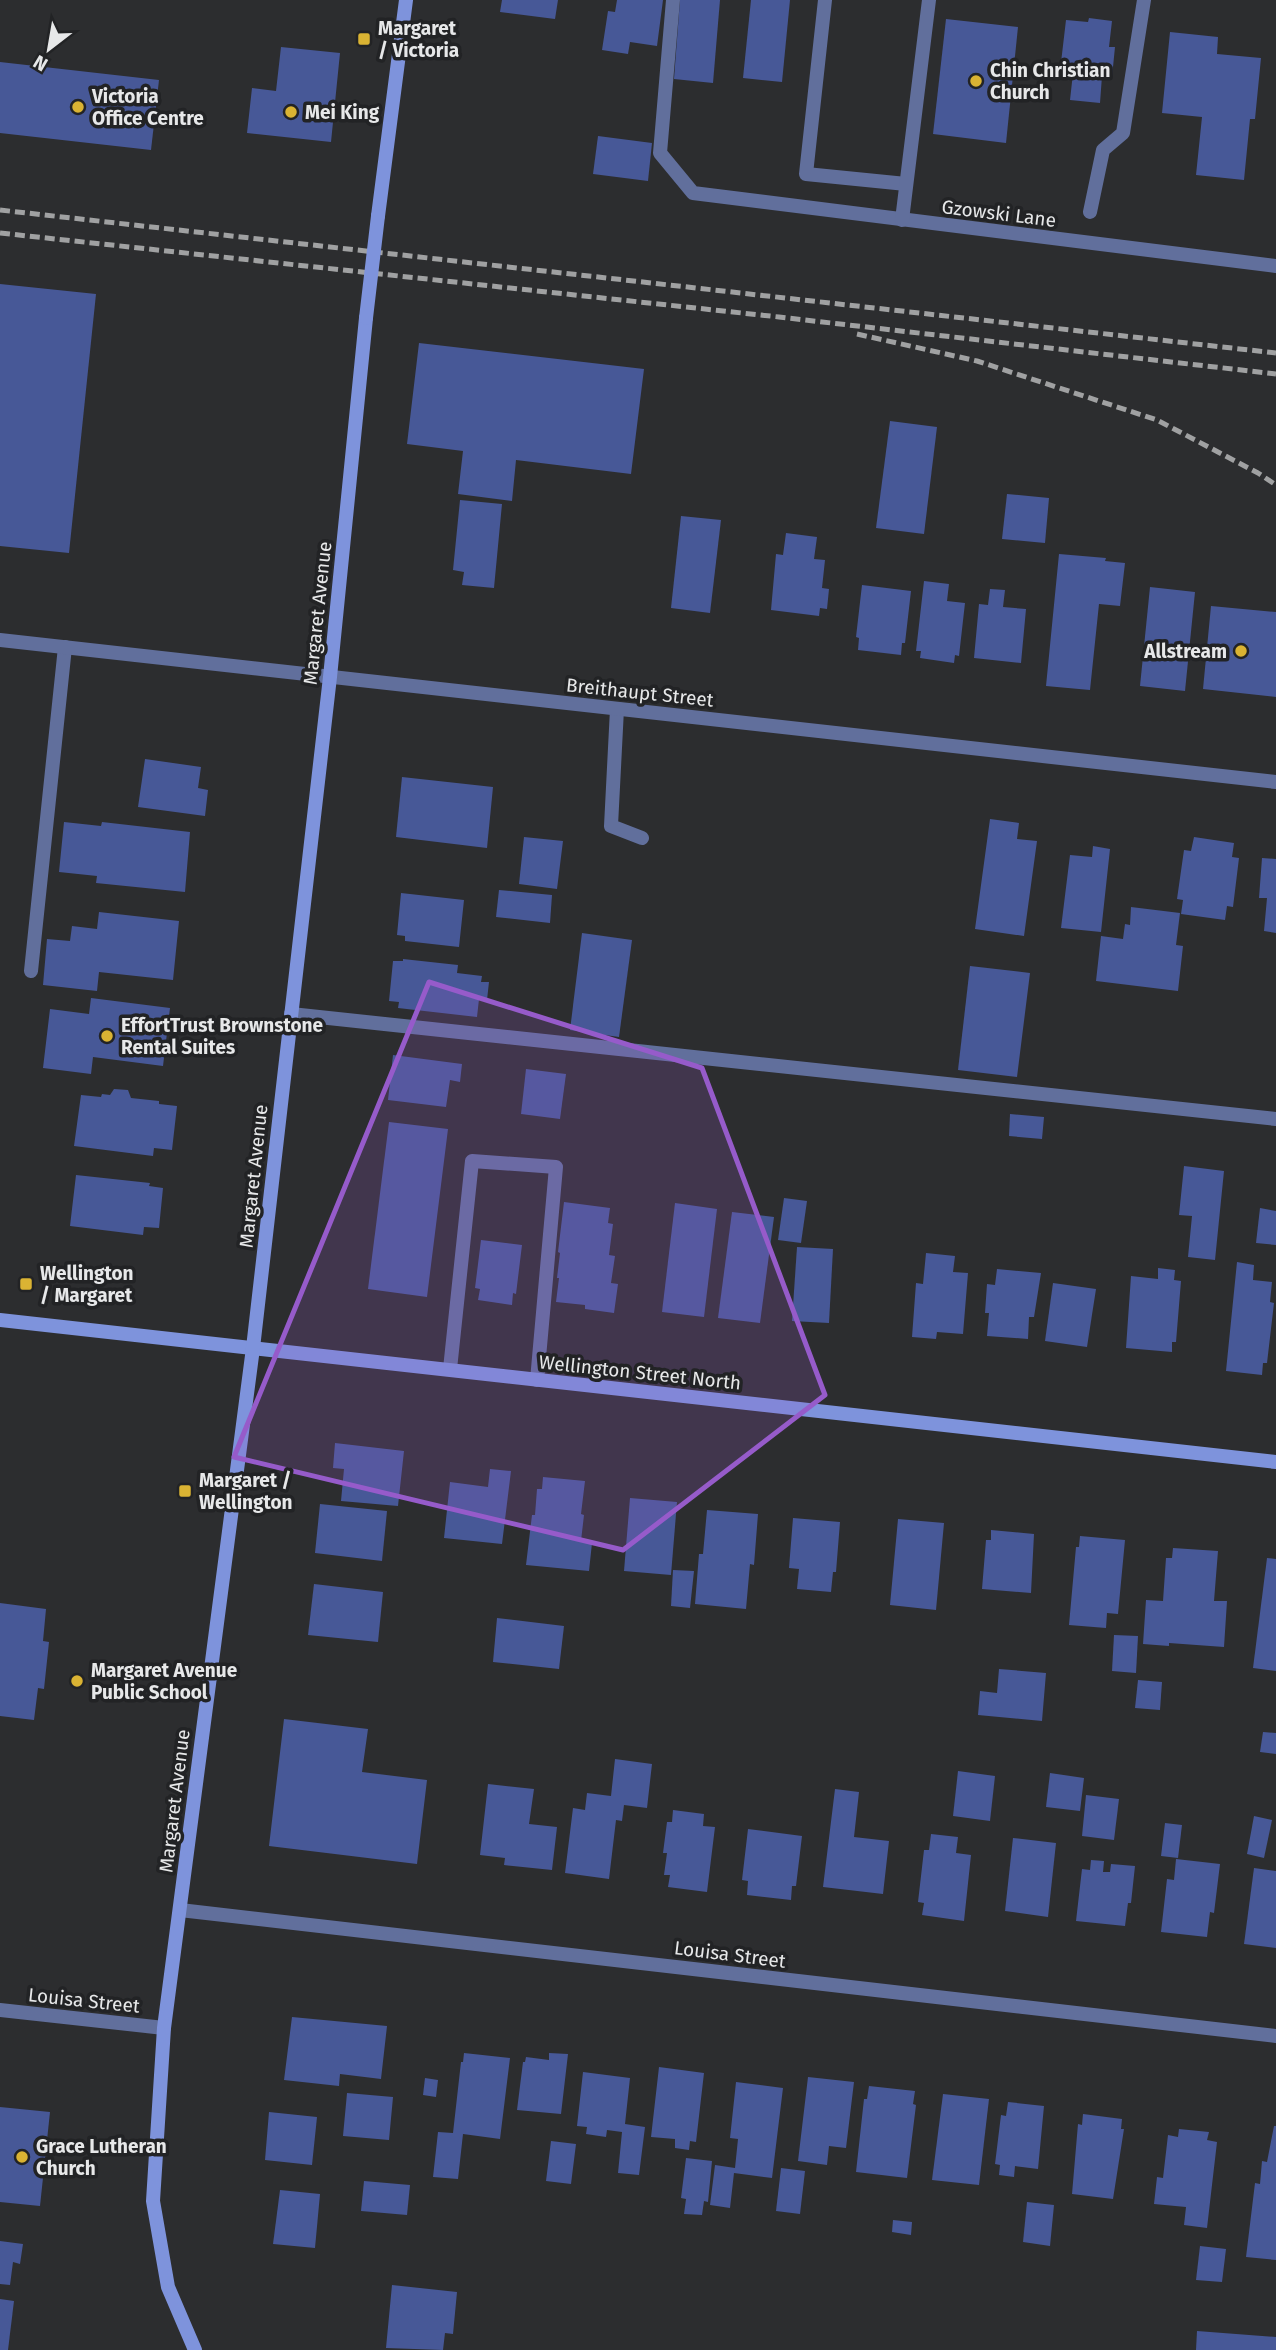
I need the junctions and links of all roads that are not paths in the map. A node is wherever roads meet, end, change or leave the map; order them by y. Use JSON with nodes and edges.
{"nodes":[{"id":1,"x":406,"y":0,"type":"edge"},
{"id":2,"x":673,"y":0,"type":"edge"},
{"id":3,"x":825,"y":0,"type":"edge"},
{"id":4,"x":929,"y":0,"type":"edge"},
{"id":5,"x":1144,"y":0,"type":"edge"},
{"id":6,"x":906,"y":184,"type":"junction"},
{"id":7,"x":1090,"y":212,"type":"dead end"},
{"id":8,"x":902,"y":220,"type":"junction"},
{"id":9,"x":1276,"y":266,"type":"edge"},
{"id":10,"x":0,"y":640,"type":"edge"},
{"id":11,"x":65,"y":648,"type":"junction"},
{"id":12,"x":330,"y":677,"type":"junction"},
{"id":13,"x":617,"y":709,"type":"junction"},
{"id":14,"x":1276,"y":782,"type":"edge"},
{"id":15,"x":642,"y":838,"type":"dead end"},
{"id":16,"x":31,"y":971,"type":"dead end"},
{"id":17,"x":291,"y":1014,"type":"junction"},
{"id":18,"x":1276,"y":1119,"type":"edge"},
{"id":19,"x":0,"y":1320,"type":"edge"},
{"id":20,"x":253,"y":1348,"type":"junction"},
{"id":21,"x":450,"y":1369,"type":"junction"},
{"id":22,"x":537,"y":1380,"type":"junction"},
{"id":23,"x":1276,"y":1462,"type":"edge"},
{"id":24,"x":180,"y":1910,"type":"junction"},
{"id":25,"x":0,"y":2010,"type":"edge"},
{"id":26,"x":164,"y":2028,"type":"junction"},
{"id":27,"x":1276,"y":2036,"type":"edge"},
{"id":28,"x":195,"y":2350,"type":"edge"}],
"edges":[{"from":1,"to":12,"type":"street","name":"Margaret Avenue","bridge":true},
{"from":2,"to":8,"type":"street","name":"Gzowski Lane"},
{"from":3,"to":6,"type":"street"},
{"from":4,"to":6,"type":"street"},
{"from":5,"to":7,"type":"street"},
{"from":6,"to":8,"type":"street"},
{"from":8,"to":9,"type":"street","name":"Gzowski Lane"},
{"from":10,"to":11,"type":"street","name":"Breithaupt Street"},
{"from":11,"to":12,"type":"street","name":"Breithaupt Street"},
{"from":11,"to":16,"type":"street"},
{"from":12,"to":13,"type":"street","name":"Breithaupt Street"},
{"from":12,"to":17,"type":"street","name":"Margaret Avenue"},
{"from":13,"to":14,"type":"street","name":"Breithaupt Street"},
{"from":13,"to":15,"type":"street"},
{"from":17,"to":18,"type":"street"},
{"from":17,"to":20,"type":"street","name":"Margaret Avenue"},
{"from":19,"to":20,"type":"street","name":"Wellington Street North"},
{"from":20,"to":21,"type":"street","name":"Wellington Street North"},
{"from":20,"to":24,"type":"street","name":"Margaret Avenue"},
{"from":21,"to":22,"type":"street","name":"Wellington Street North"},
{"from":21,"to":22,"type":"street"},
{"from":22,"to":23,"type":"street","name":"Wellington Street North"},
{"from":24,"to":26,"type":"street","name":"Margaret Avenue"},
{"from":24,"to":27,"type":"street","name":"Louisa Street"},
{"from":25,"to":26,"type":"street","name":"Louisa Street"},
{"from":26,"to":28,"type":"street","name":"Margaret Avenue"}]}
